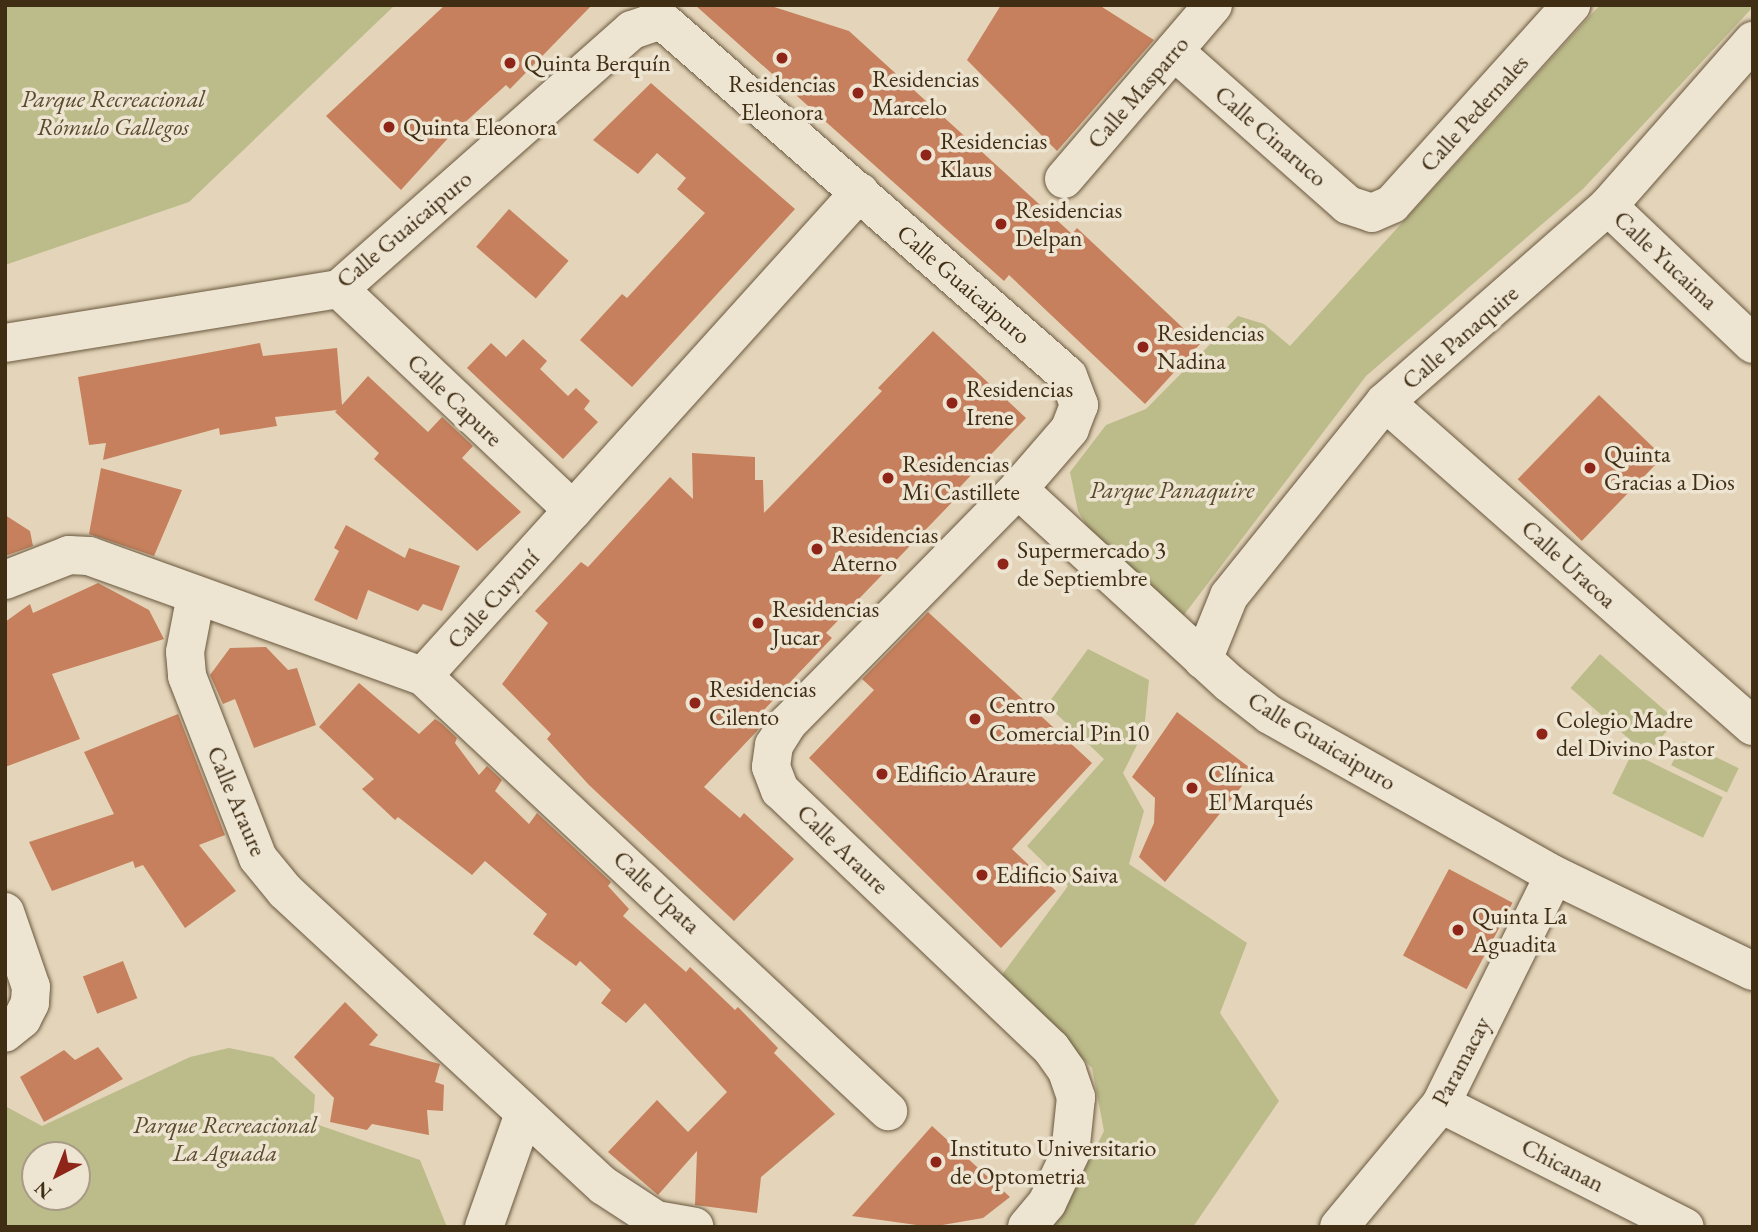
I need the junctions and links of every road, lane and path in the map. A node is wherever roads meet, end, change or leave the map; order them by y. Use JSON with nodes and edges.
{"nodes":[{"id":1,"x":1571,"y":5,"type":"edge"},
{"id":2,"x":1196,"y":10,"type":"edge"},
{"id":3,"x":1753,"y":41,"type":"edge"},
{"id":4,"x":1174,"y":51,"type":"junction"},
{"id":5,"x":1064,"y":179,"type":"dead end"},
{"id":6,"x":860,"y":192,"type":"junction"},
{"id":7,"x":1608,"y":206,"type":"junction"},
{"id":8,"x":1372,"y":213,"type":"joint"},
{"id":9,"x":339,"y":289,"type":"junction"},
{"id":10,"x":5,"y":343,"type":"edge"},
{"id":11,"x":1753,"y":344,"type":"edge"},
{"id":12,"x":1385,"y":402,"type":"junction"},
{"id":13,"x":1018,"y":489,"type":"junction"},
{"id":14,"x":573,"y":510,"type":"junction"},
{"id":15,"x":5,"y":580,"type":"edge"},
{"id":16,"x":195,"y":594,"type":"junction"},
{"id":17,"x":1203,"y":660,"type":"junction"},
{"id":18,"x":423,"y":676,"type":"junction"},
{"id":19,"x":1753,"y":726,"type":"edge"},
{"id":20,"x":1554,"y":875,"type":"junction"},
{"id":21,"x":5,"y":912,"type":"edge"},
{"id":22,"x":1753,"y":971,"type":"edge"},
{"id":23,"x":5,"y":1033,"type":"edge"},
{"id":24,"x":1441,"y":1104,"type":"junction"},
{"id":25,"x":888,"y":1111,"type":"dead end"},
{"id":26,"x":523,"y":1116,"type":"junction"},
{"id":27,"x":484,"y":1227,"type":"edge"},
{"id":28,"x":694,"y":1227,"type":"edge"},
{"id":29,"x":1027,"y":1227,"type":"edge"},
{"id":30,"x":1339,"y":1227,"type":"edge"},
{"id":31,"x":1685,"y":1227,"type":"edge"}],
"edges":[{"from":1,"to":8,"type":"street","name":"Calle Pedernales"},
{"from":2,"to":4,"type":"street","name":"Calle Masparro"},
{"from":3,"to":7,"type":"street","name":"Calle Panaquire"},
{"from":4,"to":5,"type":"street","name":"Calle Masparro"},
{"from":4,"to":8,"type":"street","name":"Calle Cinaruco"},
{"from":6,"to":9,"type":"street","name":"Calle Guaicaipuro"},
{"from":6,"to":13,"type":"street","name":"Calle Guaicaipuro"},
{"from":6,"to":14,"type":"street","name":"Calle Cuyuní"},
{"from":7,"to":11,"type":"street","name":"Calle Yucaima"},
{"from":7,"to":12,"type":"street","name":"Calle Panaquire"},
{"from":9,"to":10,"type":"street","name":"Calle Guaicaipuro"},
{"from":9,"to":14,"type":"street","name":"Calle Capure"},
{"from":12,"to":17,"type":"street","name":"Calle Panaquire"},
{"from":12,"to":19,"type":"street","name":"Calle Uracoa"},
{"from":13,"to":17,"type":"street","name":"Calle Guaicaipuro"},
{"from":13,"to":29,"type":"street","name":"Calle Araure"},
{"from":14,"to":18,"type":"street","name":"Calle Cuyuní"},
{"from":15,"to":16,"type":"street"},
{"from":16,"to":18,"type":"street"},
{"from":16,"to":26,"type":"street","name":"Calle Araure"},
{"from":17,"to":20,"type":"street","name":"Calle Guaicaipuro"},
{"from":18,"to":25,"type":"street","name":"Calle Upata"},
{"from":20,"to":22,"type":"street","name":"Calle Guaicaipuro"},
{"from":20,"to":24,"type":"street","name":"Paramacay"},
{"from":21,"to":23,"type":"street"},
{"from":24,"to":30,"type":"street","name":"Paramacay"},
{"from":24,"to":31,"type":"street","name":"Chicanan"},
{"from":26,"to":27,"type":"street"},
{"from":26,"to":28,"type":"street","name":"Calle Araure"}]}
